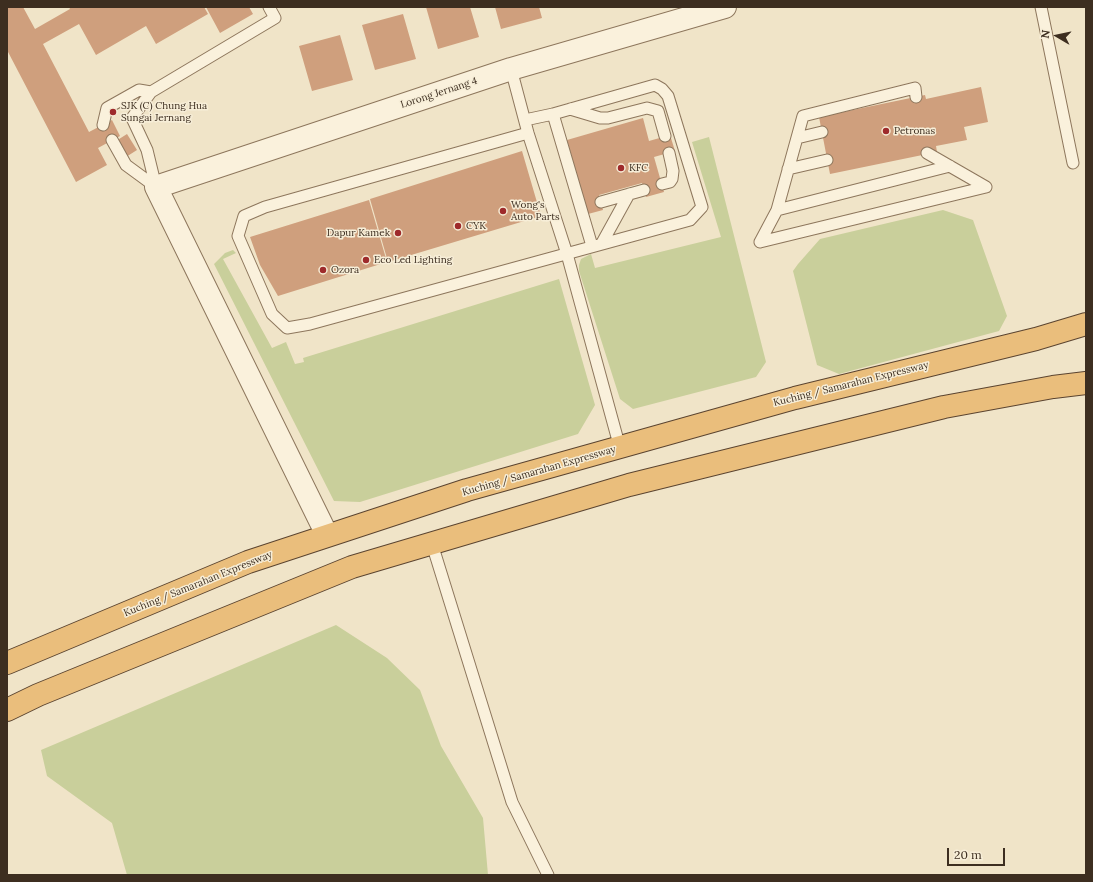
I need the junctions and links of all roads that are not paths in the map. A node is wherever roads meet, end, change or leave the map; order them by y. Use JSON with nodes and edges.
{"nodes":[{"id":1,"x":269,"y":7,"type":"edge"},
{"id":2,"x":725,"y":7,"type":"edge"},
{"id":3,"x":1042,"y":7,"type":"edge"},
{"id":4,"x":511,"y":69,"type":"junction"},
{"id":5,"x":151,"y":92,"type":"junction"},
{"id":6,"x":916,"y":97,"type":"dead end"},
{"id":7,"x":570,"y":109,"type":"junction"},
{"id":8,"x":553,"y":114,"type":"junction"},
{"id":9,"x":525,"y":120,"type":"junction"},
{"id":10,"x":103,"y":125,"type":"dead end"},
{"id":11,"x":822,"y":132,"type":"dead end"},
{"id":12,"x":528,"y":133,"type":"junction"},
{"id":13,"x":665,"y":136,"type":"dead end"},
{"id":14,"x":797,"y":138,"type":"junction"},
{"id":15,"x":112,"y":140,"type":"dead end"},
{"id":16,"x":669,"y":153,"type":"dead end"},
{"id":17,"x":927,"y":153,"type":"dead end"},
{"id":18,"x":827,"y":160,"type":"dead end"},
{"id":19,"x":1073,"y":163,"type":"dead end"},
{"id":20,"x":950,"y":166,"type":"junction"},
{"id":21,"x":788,"y":169,"type":"junction"},
{"id":22,"x":662,"y":184,"type":"dead end"},
{"id":23,"x":156,"y":187,"type":"junction"},
{"id":24,"x":644,"y":190,"type":"dead end"},
{"id":25,"x":629,"y":194,"type":"junction"},
{"id":26,"x":601,"y":202,"type":"dead end"},
{"id":27,"x":777,"y":210,"type":"junction"},
{"id":28,"x":597,"y":245,"type":"junction"},
{"id":29,"x":567,"y":254,"type":"junction"},
{"id":30,"x":1086,"y":324,"type":"edge"},
{"id":31,"x":1086,"y":383,"type":"edge"},
{"id":32,"x":620,"y":448,"type":"junction"},
{"id":33,"x":327,"y":535,"type":"junction"},
{"id":34,"x":432,"y":544,"type":"junction"},
{"id":35,"x":7,"y":663,"type":"edge"},
{"id":36,"x":7,"y":710,"type":"edge"},
{"id":37,"x":548,"y":875,"type":"edge"}],
"edges":[{"from":1,"to":5,"type":"lane"},
{"from":2,"to":4,"type":"street","name":"Lorong Jernang 4"},
{"from":3,"to":19,"type":"lane"},
{"from":4,"to":9,"type":"lane"},
{"from":4,"to":23,"type":"street","name":"Lorong Jernang 4"},
{"from":5,"to":10,"type":"lane"},
{"from":5,"to":23,"type":"lane"},
{"from":6,"to":14,"type":"lane"},
{"from":7,"to":8,"type":"lane"},
{"from":7,"to":13,"type":"lane"},
{"from":7,"to":28,"type":"lane"},
{"from":8,"to":9,"type":"lane"},
{"from":8,"to":28,"type":"lane"},
{"from":9,"to":12,"type":"lane"},
{"from":11,"to":14,"type":"lane"},
{"from":12,"to":29,"type":"lane"},
{"from":12,"to":29,"type":"lane"},
{"from":14,"to":21,"type":"lane"},
{"from":15,"to":23,"type":"lane"},
{"from":16,"to":22,"type":"lane"},
{"from":17,"to":20,"type":"lane"},
{"from":18,"to":21,"type":"lane"},
{"from":20,"to":27,"type":"lane"},
{"from":20,"to":27,"type":"lane"},
{"from":21,"to":27,"type":"lane"},
{"from":23,"to":33,"type":"street"},
{"from":24,"to":25,"type":"lane"},
{"from":25,"to":26,"type":"lane"},
{"from":25,"to":28,"type":"lane"},
{"from":28,"to":29,"type":"lane"},
{"from":29,"to":32,"type":"lane"},
{"from":30,"to":32,"type":"highway","name":"Kuching / Samarahan Expressway"},
{"from":31,"to":34,"type":"highway"},
{"from":32,"to":33,"type":"highway","name":"Kuching / Samarahan Expressway"},
{"from":33,"to":35,"type":"highway","name":"Kuching / Samarahan Expressway"},
{"from":34,"to":36,"type":"highway"},
{"from":34,"to":37,"type":"lane"}]}
